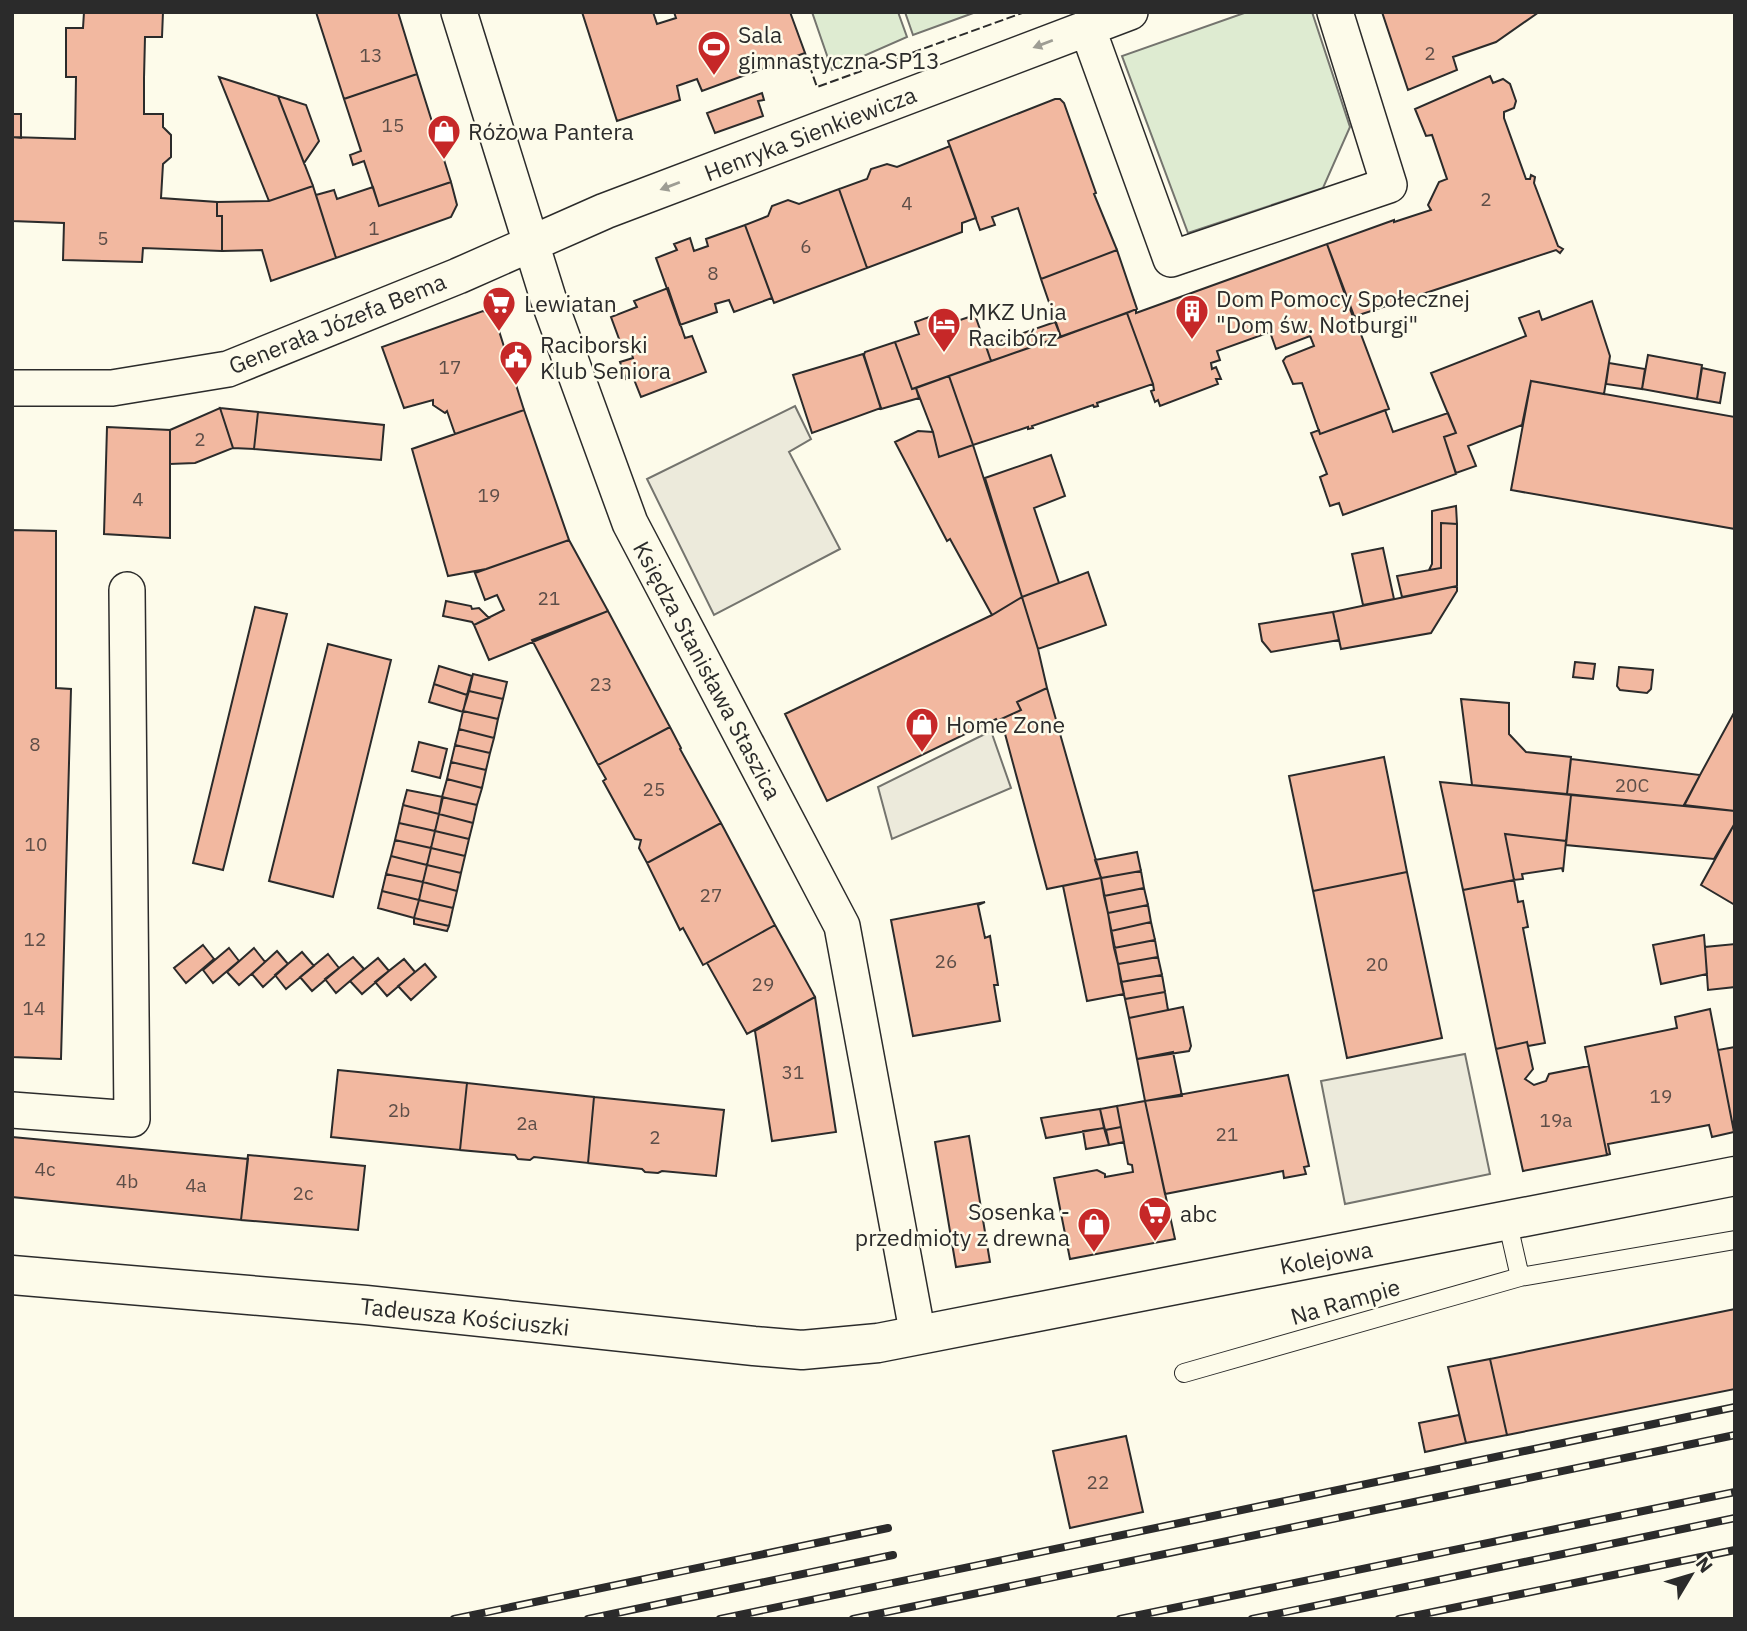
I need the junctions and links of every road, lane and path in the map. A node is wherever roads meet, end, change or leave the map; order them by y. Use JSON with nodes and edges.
{"nodes":[{"id":1,"x":459,"y":12,"type":"edge"},
{"id":2,"x":1130,"y":12,"type":"edge"},
{"id":3,"x":1335,"y":12,"type":"edge"},
{"id":4,"x":1087,"y":27,"type":"junction"},
{"id":5,"x":530,"y":243,"type":"junction"},
{"id":6,"x":12,"y":388,"type":"edge"},
{"id":7,"x":127,"y":590,"type":"dead end"},
{"id":8,"x":12,"y":1110,"type":"edge"},
{"id":9,"x":1735,"y":1176,"type":"edge"},
{"id":10,"x":1507,"y":1220,"type":"junction"},
{"id":11,"x":1735,"y":1240,"type":"edge"},
{"id":12,"x":12,"y":1275,"type":"edge"},
{"id":13,"x":1520,"y":1277,"type":"junction"},
{"id":14,"x":918,"y":1336,"type":"junction"},
{"id":15,"x":1184,"y":1373,"type":"dead end"}],
"edges":[{"from":1,"to":5,"type":"street","name":"Księdza Stanisława Staszica"},
{"from":2,"to":4,"type":"street","name":"Henryka Sienkiewicza"},
{"from":3,"to":4,"type":"street"},
{"from":4,"to":5,"type":"street","name":"Henryka Sienkiewicza","one_way":true},
{"from":5,"to":6,"type":"street","name":"Generała Józefa Bema"},
{"from":5,"to":14,"type":"street","name":"Księdza Stanisława Staszica"},
{"from":7,"to":8,"type":"street"},
{"from":9,"to":10,"type":"main road","name":"Kolejowa"},
{"from":10,"to":13,"type":"lane"},
{"from":10,"to":14,"type":"main road","name":"Kolejowa"},
{"from":11,"to":13,"type":"lane","name":"Na Rampie"},
{"from":12,"to":14,"type":"main road","name":"Tadeusza Kościuszki"},
{"from":13,"to":15,"type":"lane","name":"Na Rampie"}]}
